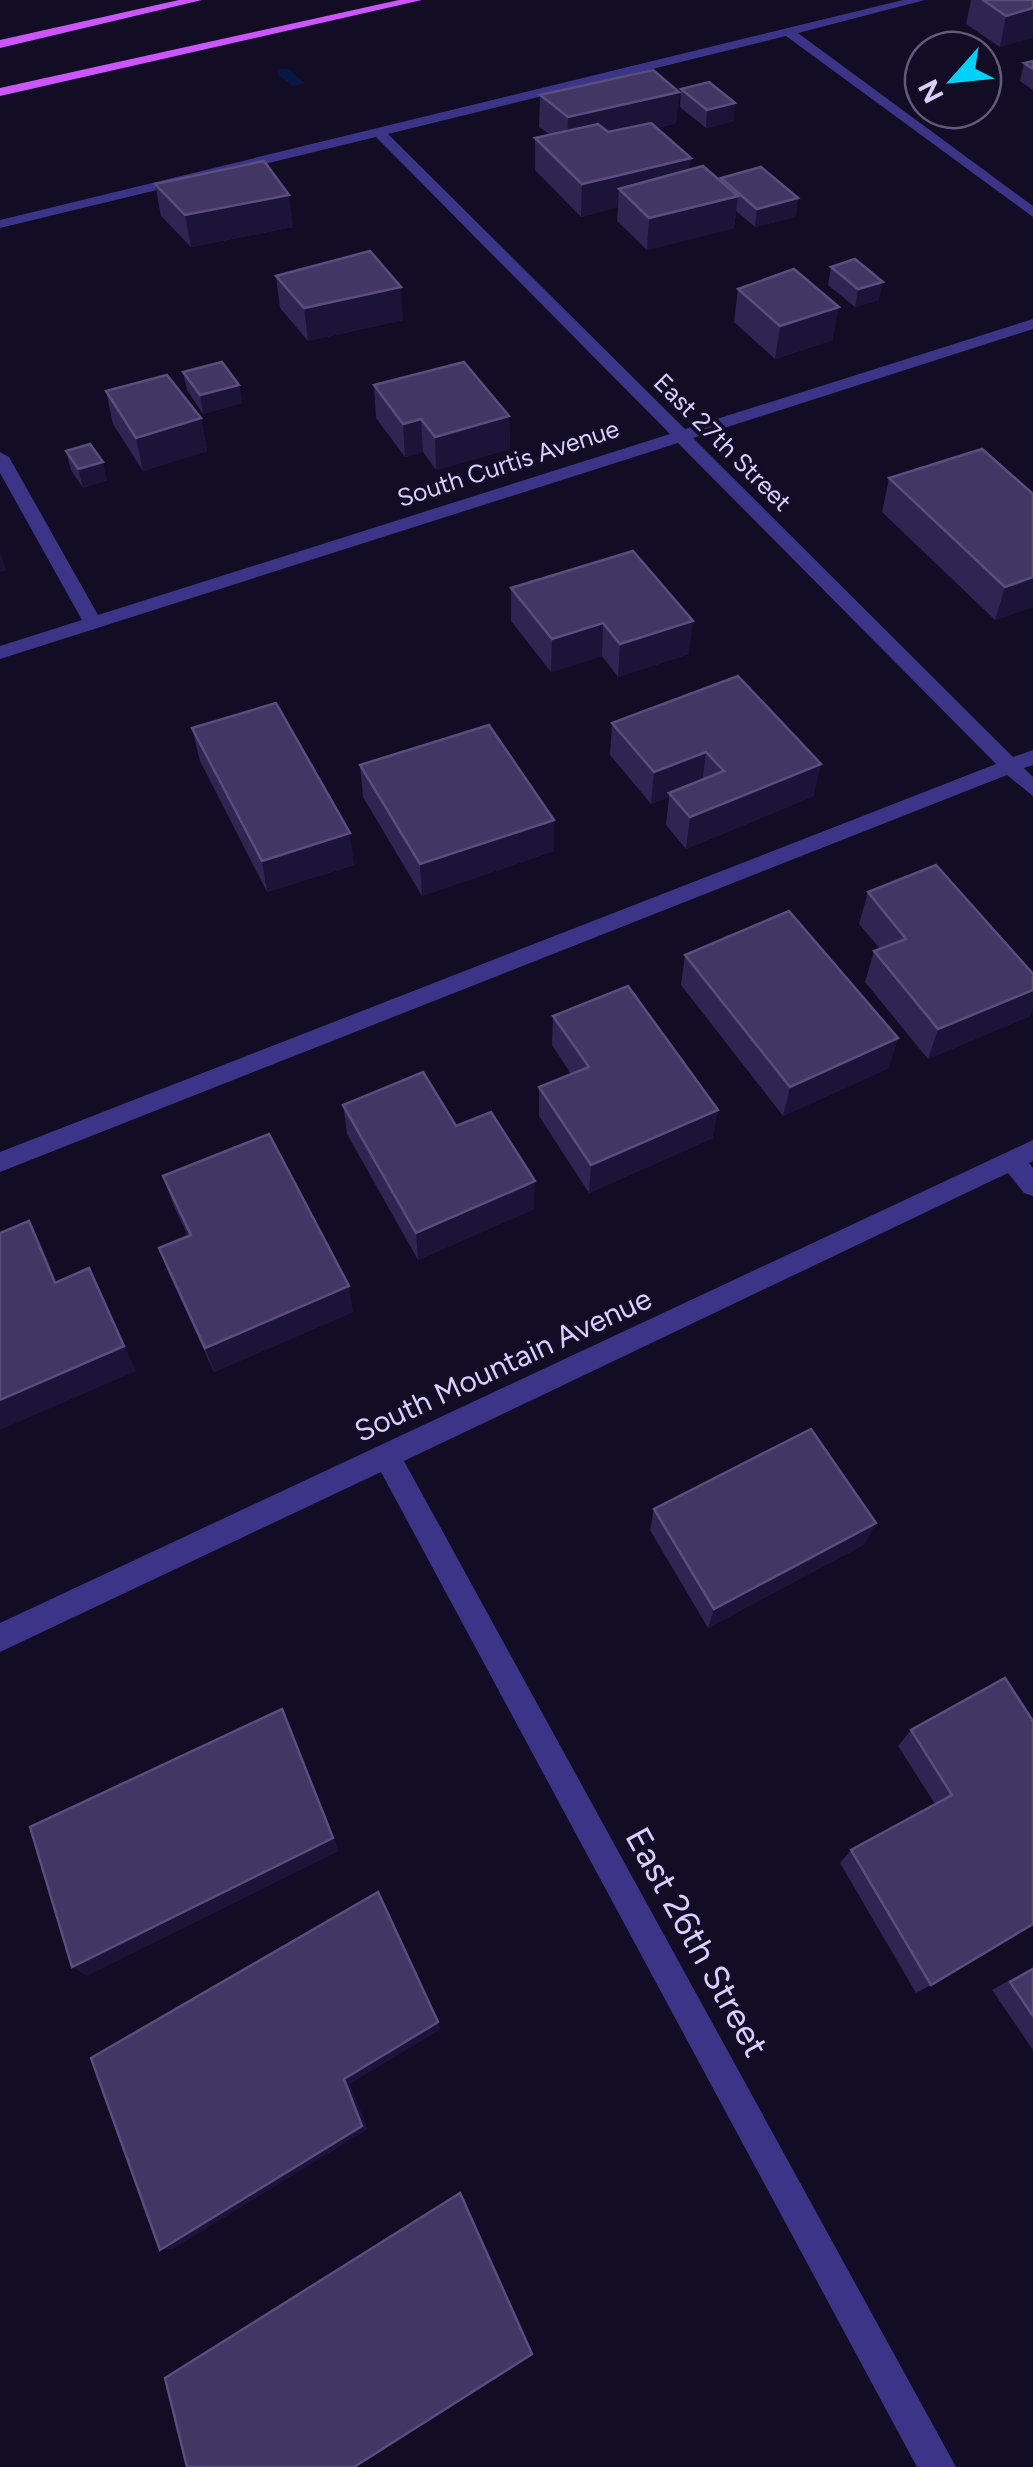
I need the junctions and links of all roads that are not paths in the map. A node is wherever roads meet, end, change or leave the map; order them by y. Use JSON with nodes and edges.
{"nodes":[{"id":1,"x":196,"y":0,"type":"edge"},
{"id":2,"x":416,"y":0,"type":"edge"},
{"id":3,"x":920,"y":0,"type":"edge"},
{"id":4,"x":788,"y":32,"type":"junction"},
{"id":5,"x":0,"y":44,"type":"edge"},
{"id":6,"x":0,"y":92,"type":"edge"},
{"id":7,"x":377,"y":130,"type":"junction"},
{"id":8,"x":1033,"y":213,"type":"edge"},
{"id":9,"x":0,"y":224,"type":"edge"},
{"id":10,"x":1033,"y":324,"type":"edge"},
{"id":11,"x":680,"y":434,"type":"junction"},
{"id":12,"x":0,"y":457,"type":"edge"},
{"id":13,"x":93,"y":623,"type":"junction"},
{"id":14,"x":0,"y":654,"type":"edge"},
{"id":15,"x":1033,"y":756,"type":"edge"},
{"id":16,"x":1010,"y":766,"type":"junction"},
{"id":17,"x":1033,"y":789,"type":"edge"},
{"id":18,"x":1022,"y":1155,"type":"edge"},
{"id":19,"x":0,"y":1162,"type":"edge"},
{"id":20,"x":1033,"y":1186,"type":"edge"},
{"id":21,"x":387,"y":1456,"type":"junction"},
{"id":22,"x":0,"y":1638,"type":"edge"},
{"id":23,"x":937,"y":2467,"type":"edge"}],
"edges":[{"from":1,"to":5,"type":"main road"},
{"from":2,"to":6,"type":"main road"},
{"from":3,"to":4,"type":"street"},
{"from":4,"to":7,"type":"street"},
{"from":4,"to":8,"type":"street"},
{"from":7,"to":9,"type":"street"},
{"from":7,"to":11,"type":"street","name":"East 27th Street"},
{"from":10,"to":11,"type":"street","name":"South Curtis Avenue"},
{"from":11,"to":13,"type":"street","name":"South Curtis Avenue"},
{"from":11,"to":16,"type":"street","name":"East 27th Street"},
{"from":12,"to":13,"type":"street"},
{"from":13,"to":14,"type":"street","name":"South Curtis Avenue"},
{"from":15,"to":16,"type":"street"},
{"from":16,"to":17,"type":"street","name":"East 27th Street"},
{"from":16,"to":19,"type":"street"},
{"from":18,"to":20,"type":"street"},
{"from":18,"to":21,"type":"street","name":"South Mountain Avenue"},
{"from":21,"to":22,"type":"street","name":"South Mountain Avenue"},
{"from":21,"to":23,"type":"street","name":"East 26th Street"}]}
